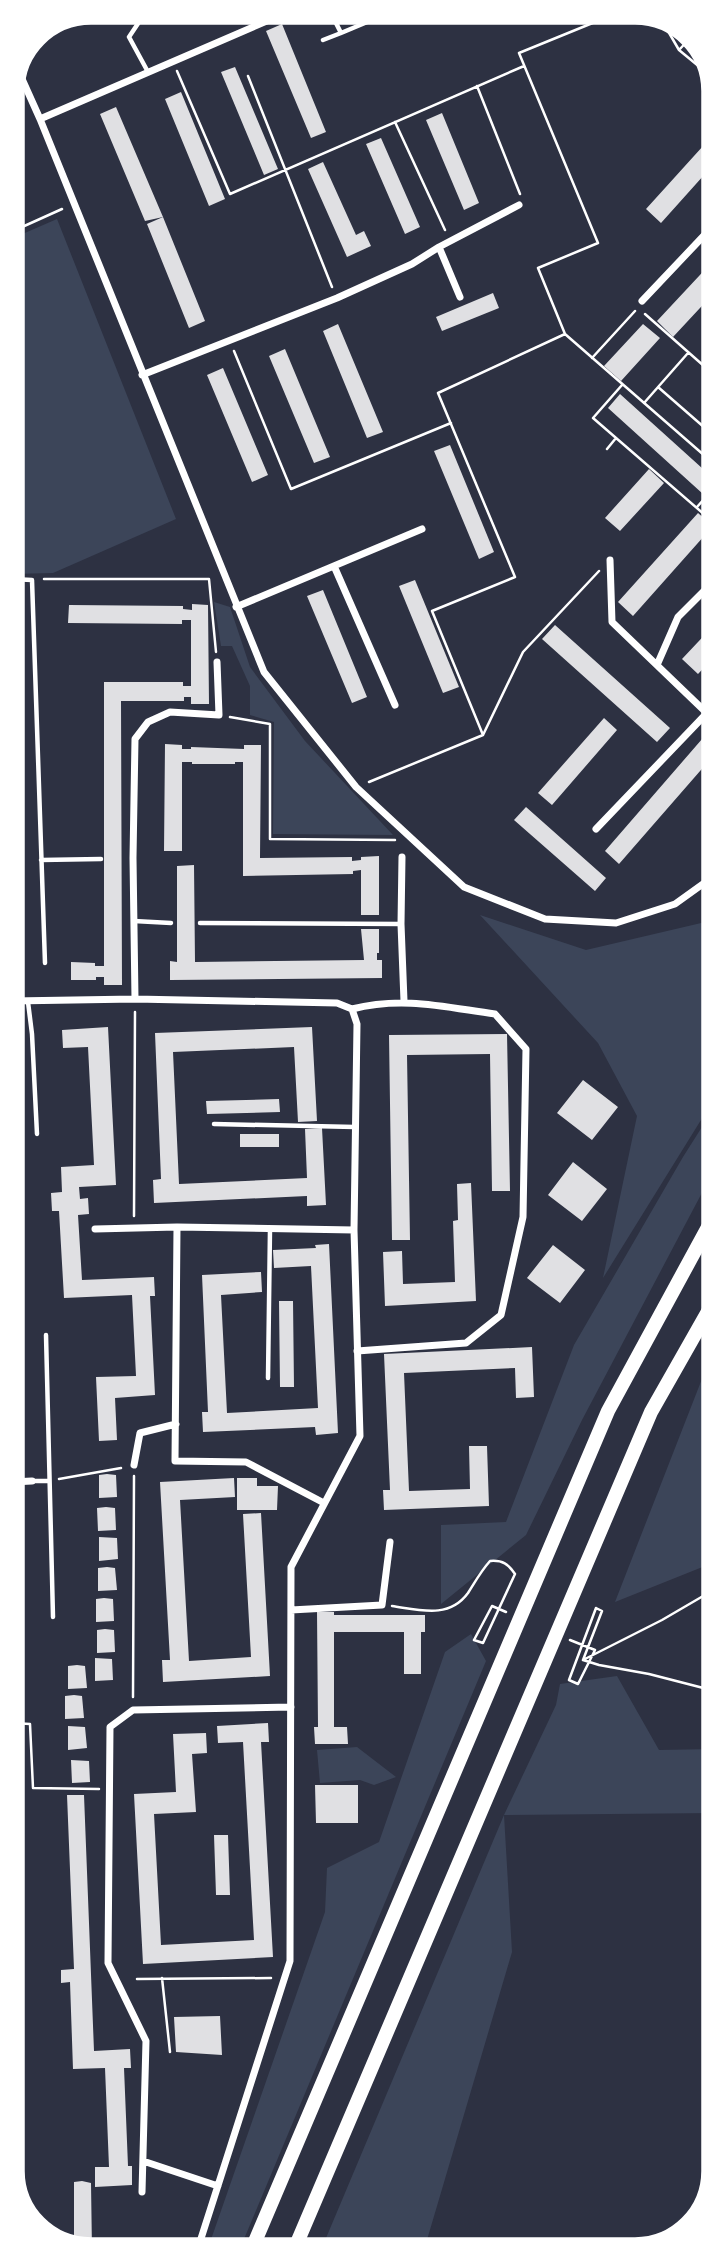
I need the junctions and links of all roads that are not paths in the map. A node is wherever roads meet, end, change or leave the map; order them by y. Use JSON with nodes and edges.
{"nodes":[{"id":1,"x":138,"y":23,"type":"edge"},
{"id":2,"x":253,"y":23,"type":"edge"},
{"id":3,"x":336,"y":23,"type":"edge"},
{"id":4,"x":366,"y":23,"type":"edge"},
{"id":5,"x":341,"y":33,"type":"junction"},
{"id":6,"x":323,"y":40,"type":"dead end"},
{"id":7,"x":148,"y":72,"type":"junction"},
{"id":8,"x":24,"y":83,"type":"edge"},
{"id":9,"x":40,"y":119,"type":"junction"},
{"id":10,"x":519,"y":205,"type":"road end"},
{"id":11,"x":703,"y":237,"type":"edge"},
{"id":12,"x":439,"y":247,"type":"junction"},
{"id":13,"x":460,"y":297,"type":"dead end"},
{"id":14,"x":642,"y":301,"type":"dead end"},
{"id":15,"x":142,"y":375,"type":"junction"},
{"id":16,"x":422,"y":529,"type":"dead end"},
{"id":17,"x":610,"y":560,"type":"road end"},
{"id":18,"x":334,"y":566,"type":"junction"},
{"id":19,"x":23,"y":580,"type":"edge"},
{"id":20,"x":703,"y":591,"type":"edge"},
{"id":21,"x":236,"y":607,"type":"junction"},
{"id":22,"x":217,"y":662,"type":"road end"},
{"id":23,"x":657,"y":665,"type":"junction"},
{"id":24,"x":395,"y":705,"type":"dead end"},
{"id":25,"x":703,"y":711,"type":"edge"},
{"id":26,"x":703,"y":717,"type":"edge"},
{"id":27,"x":596,"y":829,"type":"dead end"},
{"id":28,"x":402,"y":857,"type":"dead end"},
{"id":29,"x":101,"y":859,"type":"dead end"},
{"id":30,"x":41,"y":860,"type":"junction"},
{"id":31,"x":703,"y":884,"type":"edge"},
{"id":32,"x":134,"y":921,"type":"junction"},
{"id":33,"x":172,"y":923,"type":"dead end"},
{"id":34,"x":200,"y":923,"type":"dead end"},
{"id":35,"x":401,"y":924,"type":"junction"},
{"id":36,"x":45,"y":963,"type":"dead end"},
{"id":37,"x":135,"y":999,"type":"junction"},
{"id":38,"x":404,"y":1001,"type":"junction"},
{"id":39,"x":23,"y":1002,"type":"edge"},
{"id":40,"x":28,"y":1002,"type":"junction"},
{"id":41,"x":352,"y":1009,"type":"junction"},
{"id":42,"x":214,"y":1124,"type":"dead end"},
{"id":43,"x":356,"y":1127,"type":"junction"},
{"id":44,"x":37,"y":1134,"type":"dead end"},
{"id":45,"x":177,"y":1227,"type":"junction"},
{"id":46,"x":95,"y":1228,"type":"dead end"},
{"id":47,"x":270,"y":1228,"type":"junction"},
{"id":48,"x":354,"y":1230,"type":"junction"},
{"id":49,"x":703,"y":1236,"type":"edge"},
{"id":50,"x":703,"y":1321,"type":"edge"},
{"id":51,"x":46,"y":1335,"type":"dead end"},
{"id":52,"x":357,"y":1351,"type":"junction"},
{"id":53,"x":268,"y":1378,"type":"dead end"},
{"id":54,"x":176,"y":1424,"type":"junction"},
{"id":55,"x":134,"y":1465,"type":"road end"},
{"id":56,"x":23,"y":1481,"type":"edge"},
{"id":57,"x":32,"y":1481,"type":"joint"},
{"id":58,"x":49,"y":1481,"type":"junction"},
{"id":59,"x":324,"y":1503,"type":"junction"},
{"id":60,"x":390,"y":1542,"type":"dead end"},
{"id":61,"x":291,"y":1610,"type":"junction"},
{"id":62,"x":53,"y":1617,"type":"dead end"},
{"id":63,"x":291,"y":1707,"type":"junction"},
{"id":64,"x":143,"y":2161,"type":"junction"},
{"id":65,"x":218,"y":2186,"type":"junction"},
{"id":66,"x":142,"y":2192,"type":"dead end"},
{"id":67,"x":201,"y":2239,"type":"edge"},
{"id":68,"x":256,"y":2239,"type":"edge"},
{"id":69,"x":299,"y":2239,"type":"edge"}],
"edges":[{"from":1,"to":7,"type":"lane"},
{"from":2,"to":7,"type":"street"},
{"from":3,"to":5,"type":"lane"},
{"from":4,"to":5,"type":"lane"},
{"from":5,"to":6,"type":"lane"},
{"from":7,"to":9,"type":"street"},
{"from":8,"to":9,"type":"street"},
{"from":9,"to":15,"type":"street"},
{"from":10,"to":12,"type":"street"},
{"from":11,"to":14,"type":"street"},
{"from":12,"to":13,"type":"street"},
{"from":12,"to":15,"type":"street"},
{"from":15,"to":21,"type":"street"},
{"from":16,"to":18,"type":"street"},
{"from":17,"to":23,"type":"street"},
{"from":18,"to":21,"type":"street"},
{"from":18,"to":24,"type":"street"},
{"from":19,"to":30,"type":"lane"},
{"from":20,"to":23,"type":"street"},
{"from":21,"to":31,"type":"street"},
{"from":22,"to":32,"type":"street"},
{"from":23,"to":25,"type":"street"},
{"from":26,"to":27,"type":"street"},
{"from":28,"to":35,"type":"street"},
{"from":29,"to":30,"type":"lane"},
{"from":30,"to":36,"type":"lane"},
{"from":32,"to":33,"type":"lane"},
{"from":32,"to":37,"type":"street"},
{"from":34,"to":35,"type":"lane"},
{"from":35,"to":38,"type":"street"},
{"from":37,"to":40,"type":"street"},
{"from":37,"to":41,"type":"street"},
{"from":38,"to":41,"type":"street"},
{"from":38,"to":52,"type":"street"},
{"from":39,"to":40,"type":"street"},
{"from":40,"to":44,"type":"lane"},
{"from":41,"to":43,"type":"street"},
{"from":42,"to":43,"type":"lane"},
{"from":43,"to":48,"type":"street"},
{"from":45,"to":46,"type":"street"},
{"from":45,"to":47,"type":"street"},
{"from":45,"to":54,"type":"street"},
{"from":47,"to":48,"type":"street"},
{"from":47,"to":53,"type":"lane"},
{"from":48,"to":52,"type":"street"},
{"from":49,"to":68,"type":"highway"},
{"from":50,"to":69,"type":"highway"},
{"from":51,"to":58,"type":"lane"},
{"from":52,"to":59,"type":"street"},
{"from":54,"to":55,"type":"street"},
{"from":54,"to":59,"type":"street"},
{"from":56,"to":57,"type":"street"},
{"from":57,"to":58,"type":"lane"},
{"from":58,"to":62,"type":"lane"},
{"from":59,"to":61,"type":"street"},
{"from":60,"to":61,"type":"street"},
{"from":61,"to":63,"type":"street"},
{"from":63,"to":64,"type":"street"},
{"from":63,"to":65,"type":"street"},
{"from":64,"to":65,"type":"street"},
{"from":64,"to":66,"type":"street"},
{"from":65,"to":67,"type":"street"}]}
